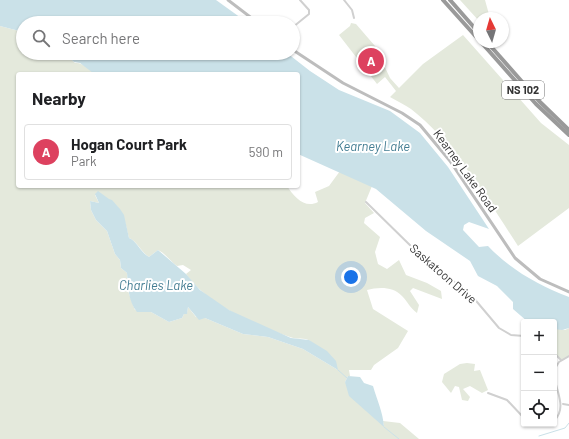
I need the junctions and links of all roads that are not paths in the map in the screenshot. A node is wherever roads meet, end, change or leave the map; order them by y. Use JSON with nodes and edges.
{"nodes":[{"id":1,"x":228,"y":0,"type":"edge"},
{"id":2,"x":300,"y":0,"type":"edge"},
{"id":3,"x":344,"y":0,"type":"edge"},
{"id":4,"x":440,"y":0,"type":"edge"},
{"id":5,"x":443,"y":0,"type":"edge"},
{"id":6,"x":451,"y":0,"type":"edge"},
{"id":7,"x":249,"y":16,"type":"edge"},
{"id":8,"x":457,"y":16,"type":"junction"},
{"id":9,"x":354,"y":18,"type":"dead end"},
{"id":10,"x":300,"y":21,"type":"edge"},
{"id":11,"x":473,"y":26,"type":"edge"},
{"id":12,"x":473,"y":33,"type":"edge"},
{"id":13,"x":486,"y":48,"type":"edge"},
{"id":14,"x":492,"y":48,"type":"edge"},
{"id":15,"x":300,"y":55,"type":"edge"},
{"id":16,"x":569,"y":130,"type":"edge"},
{"id":17,"x":569,"y":135,"type":"edge"},
{"id":18,"x":366,"y":202,"type":"dead end"},
{"id":19,"x":569,"y":292,"type":"edge"},
{"id":20,"x":521,"y":336,"type":"edge"},
{"id":21,"x":556,"y":355,"type":"edge"},
{"id":22,"x":569,"y":356,"type":"edge"},
{"id":23,"x":562,"y":361,"type":"junction"},
{"id":24,"x":488,"y":393,"type":"dead end"},
{"id":25,"x":563,"y":404,"type":"junction"},
{"id":26,"x":569,"y":405,"type":"edge"},
{"id":27,"x":521,"y":415,"type":"edge"},
{"id":28,"x":557,"y":418,"type":"edge"}],
"edges":[{"from":1,"to":7,"type":"main road"},
{"from":2,"to":10,"type":"street"},
{"from":3,"to":9,"type":"street"},
{"from":4,"to":8,"type":"highway"},
{"from":5,"to":8,"type":"highway","number":"NS 102"},
{"from":6,"to":11,"type":"highway"},
{"from":8,"to":12,"type":"highway","number":"NS 102"},
{"from":13,"to":17,"type":"highway","number":"NS 102"},
{"from":14,"to":16,"type":"highway","number":"NS 102"},
{"from":15,"to":19,"type":"main road","name":"Kearney Lake Road"},
{"from":18,"to":20,"type":"street","name":"Saskatoon Drive"},
{"from":21,"to":23,"type":"street"},
{"from":22,"to":23,"type":"street"},
{"from":23,"to":25,"type":"street"},
{"from":24,"to":27,"type":"street"},
{"from":25,"to":26,"type":"street"},
{"from":25,"to":28,"type":"street"}]}
